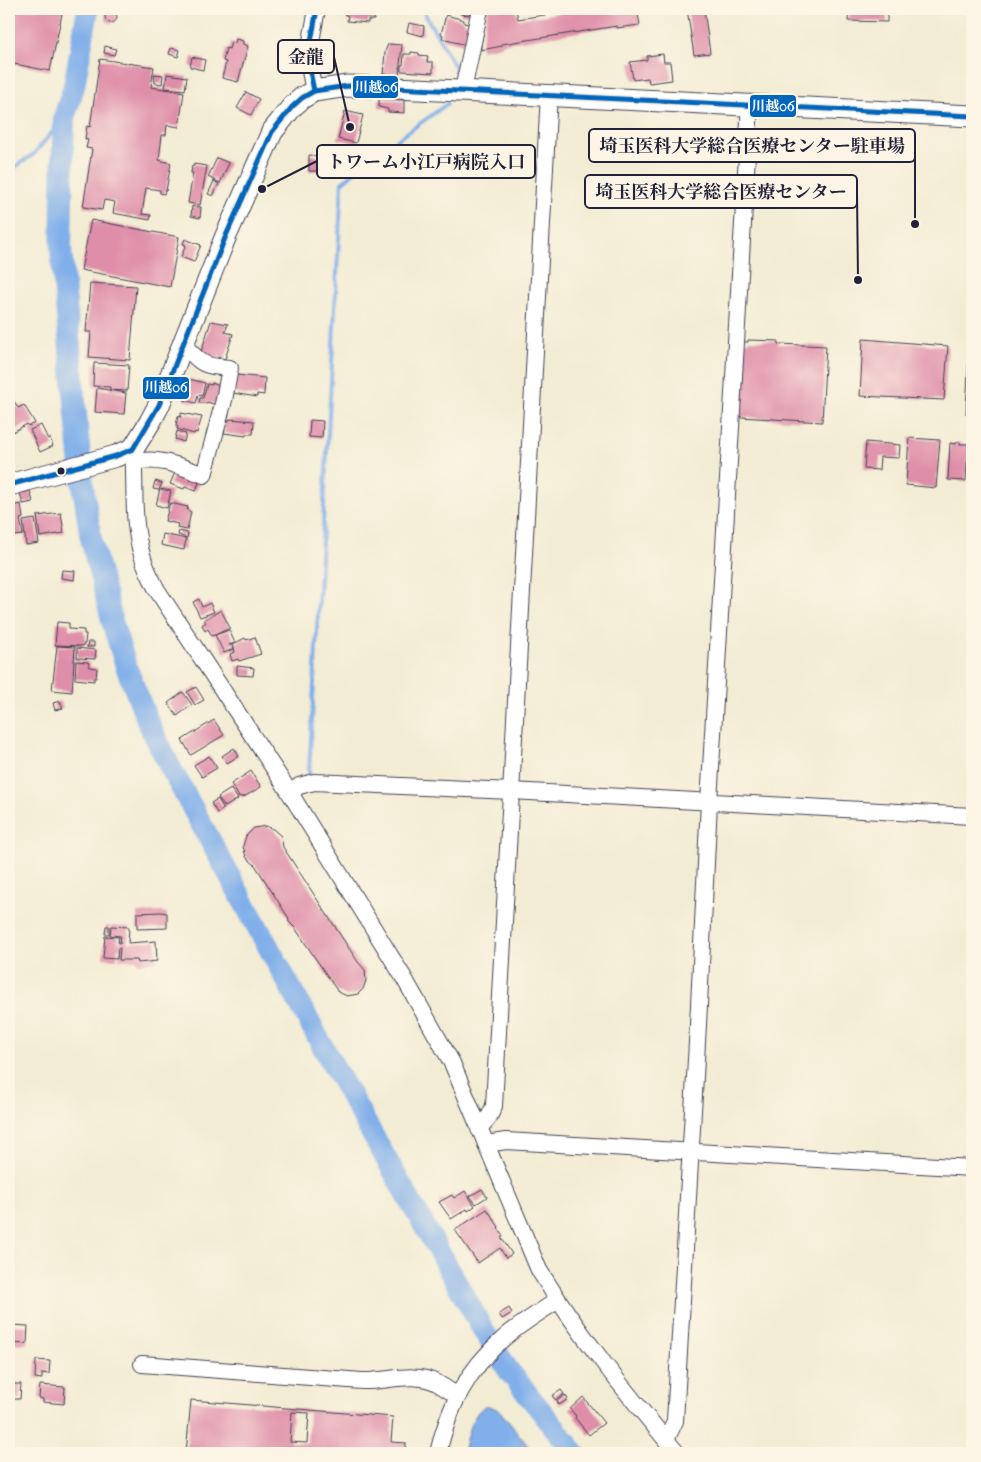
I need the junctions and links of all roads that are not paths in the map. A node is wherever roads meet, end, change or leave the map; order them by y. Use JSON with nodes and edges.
{"nodes":[{"id":1,"x":317,"y":9,"type":"edge"},
{"id":2,"x":480,"y":9,"type":"edge"},
{"id":3,"x":314,"y":90,"type":"junction"},
{"id":4,"x":463,"y":90,"type":"junction"},
{"id":5,"x":549,"y":94,"type":"junction"},
{"id":6,"x":750,"y":104,"type":"junction"},
{"id":7,"x":972,"y":116,"type":"edge"},
{"id":8,"x":184,"y":345,"type":"junction"},
{"id":9,"x":134,"y":456,"type":"junction"},
{"id":10,"x":9,"y":485,"type":"edge"},
{"id":11,"x":511,"y":791,"type":"junction"},
{"id":12,"x":290,"y":794,"type":"junction"},
{"id":13,"x":709,"y":802,"type":"junction"},
{"id":14,"x":972,"y":816,"type":"edge"},
{"id":15,"x":479,"y":1129,"type":"junction"},
{"id":16,"x":486,"y":1144,"type":"junction"},
{"id":17,"x":690,"y":1153,"type":"junction"},
{"id":18,"x":972,"y":1168,"type":"edge"},
{"id":19,"x":558,"y":1300,"type":"junction"},
{"id":20,"x":142,"y":1364,"type":"dead end"},
{"id":21,"x":458,"y":1396,"type":"junction"},
{"id":22,"x":666,"y":1440,"type":"junction"},
{"id":23,"x":438,"y":1453,"type":"edge"},
{"id":24,"x":677,"y":1453,"type":"edge"}],
"edges":[{"from":1,"to":3,"type":"street"},
{"from":2,"to":4,"type":"street"},
{"from":3,"to":4,"type":"main road"},
{"from":3,"to":8,"type":"main road"},
{"from":4,"to":5,"type":"main road"},
{"from":5,"to":6,"type":"main road"},
{"from":5,"to":11,"type":"street"},
{"from":6,"to":7,"type":"main road"},
{"from":6,"to":13,"type":"street"},
{"from":8,"to":9,"type":"main road"},
{"from":8,"to":9,"type":"street"},
{"from":9,"to":10,"type":"main road"},
{"from":9,"to":12,"type":"street"},
{"from":11,"to":12,"type":"street"},
{"from":11,"to":13,"type":"street"},
{"from":11,"to":15,"type":"street"},
{"from":12,"to":15,"type":"street"},
{"from":13,"to":14,"type":"street"},
{"from":13,"to":17,"type":"street"},
{"from":15,"to":16,"type":"street"},
{"from":16,"to":17,"type":"street"},
{"from":16,"to":19,"type":"street"},
{"from":17,"to":18,"type":"street"},
{"from":17,"to":22,"type":"street"},
{"from":19,"to":21,"type":"street"},
{"from":19,"to":22,"type":"street"},
{"from":20,"to":21,"type":"street"},
{"from":21,"to":23,"type":"street"},
{"from":22,"to":24,"type":"street"}]}
